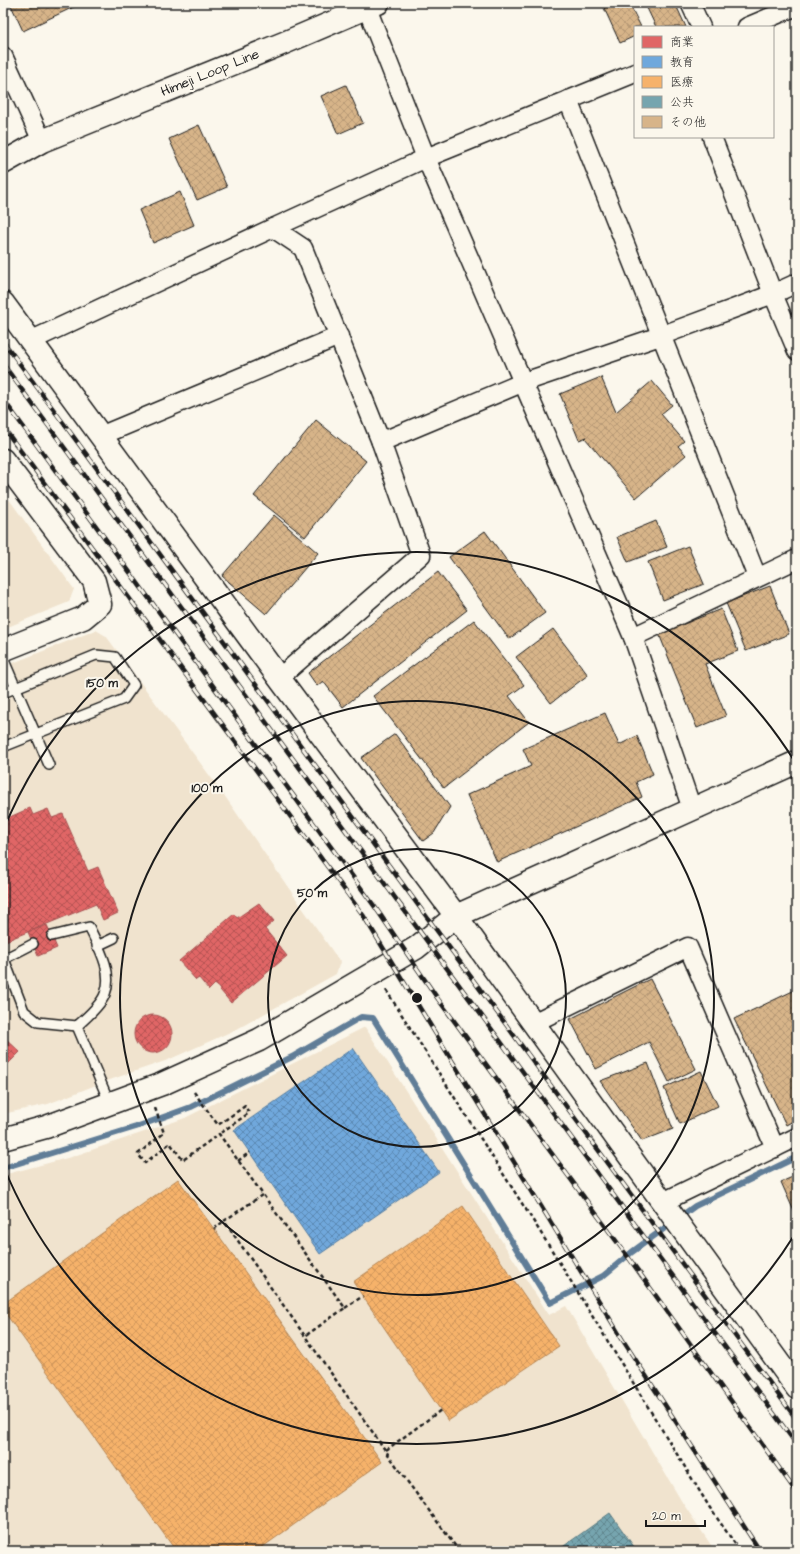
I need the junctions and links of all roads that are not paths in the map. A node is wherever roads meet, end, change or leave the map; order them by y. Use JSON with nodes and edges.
{"nodes":[{"id":1,"x":690,"y":3,"type":"edge"},
{"id":2,"x":370,"y":5,"type":"edge"},
{"id":3,"x":796,"y":11,"type":"edge"},
{"id":4,"x":701,"y":26,"type":"edge"},
{"id":5,"x":750,"y":26,"type":"edge"},
{"id":6,"x":3,"y":56,"type":"edge"},
{"id":7,"x":634,"y":73,"type":"edge"},
{"id":8,"x":568,"y":100,"type":"junction"},
{"id":9,"x":712,"y":138,"type":"edge"},
{"id":10,"x":42,"y":141,"type":"junction"},
{"id":11,"x":3,"y":150,"type":"edge"},
{"id":12,"x":426,"y":158,"type":"junction"},
{"id":13,"x":3,"y":163,"type":"edge"},
{"id":14,"x":273,"y":228,"type":"junction"},
{"id":15,"x":797,"y":283,"type":"edge"},
{"id":16,"x":773,"y":294,"type":"junction"},
{"id":17,"x":3,"y":303,"type":"edge"},
{"id":18,"x":339,"y":336,"type":"junction"},
{"id":19,"x":660,"y":336,"type":"junction"},
{"id":20,"x":30,"y":341,"type":"junction"},
{"id":21,"x":797,"y":351,"type":"edge"},
{"id":22,"x":524,"y":382,"type":"junction"},
{"id":23,"x":100,"y":436,"type":"junction"},
{"id":24,"x":381,"y":442,"type":"junction"},
{"id":25,"x":3,"y":460,"type":"edge"},
{"id":26,"x":797,"y":560,"type":"edge"},
{"id":27,"x":757,"y":578,"type":"junction"},
{"id":28,"x":633,"y":637,"type":"junction"},
{"id":29,"x":3,"y":650,"type":"edge"},
{"id":30,"x":3,"y":658,"type":"edge"},
{"id":31,"x":279,"y":678,"type":"junction"},
{"id":32,"x":16,"y":688,"type":"junction"},
{"id":33,"x":3,"y":693,"type":"edge"},
{"id":34,"x":35,"y":734,"type":"junction"},
{"id":35,"x":3,"y":747,"type":"edge"},
{"id":36,"x":797,"y":762,"type":"edge"},
{"id":37,"x":49,"y":765,"type":"dead end"},
{"id":38,"x":692,"y":809,"type":"junction"},
{"id":39,"x":456,"y":916,"type":"junction"},
{"id":40,"x":52,"y":936,"type":"dead end"},
{"id":41,"x":114,"y":938,"type":"dead end"},
{"id":42,"x":33,"y":944,"type":"dead end"},
{"id":43,"x":98,"y":946,"type":"junction"},
{"id":44,"x":533,"y":1023,"type":"junction"},
{"id":45,"x":77,"y":1026,"type":"junction"},
{"id":46,"x":110,"y":1104,"type":"junction"},
{"id":47,"x":797,"y":1137,"type":"edge"},
{"id":48,"x":3,"y":1139,"type":"edge"},
{"id":49,"x":775,"y":1148,"type":"junction"},
{"id":50,"x":663,"y":1202,"type":"junction"},
{"id":51,"x":797,"y":1388,"type":"edge"}],
"edges":[{"from":1,"to":4,"type":"street"},
{"from":2,"to":10,"type":"street","name":"Himeji Loop Line"},
{"from":2,"to":12,"type":"street"},
{"from":3,"to":5,"type":"street"},
{"from":6,"to":10,"type":"street"},
{"from":7,"to":8,"type":"street"},
{"from":8,"to":12,"type":"street"},
{"from":8,"to":19,"type":"street"},
{"from":9,"to":16,"type":"street"},
{"from":10,"to":11,"type":"street","name":"Himeji Loop Line"},
{"from":10,"to":13,"type":"street","name":"Himeji Loop Line"},
{"from":12,"to":14,"type":"street"},
{"from":12,"to":22,"type":"street"},
{"from":14,"to":18,"type":"street"},
{"from":14,"to":20,"type":"street"},
{"from":15,"to":16,"type":"street"},
{"from":16,"to":19,"type":"street"},
{"from":16,"to":21,"type":"street"},
{"from":17,"to":20,"type":"street"},
{"from":18,"to":23,"type":"street"},
{"from":18,"to":24,"type":"street"},
{"from":19,"to":22,"type":"street"},
{"from":19,"to":27,"type":"street"},
{"from":20,"to":23,"type":"street"},
{"from":22,"to":24,"type":"street"},
{"from":22,"to":28,"type":"street"},
{"from":23,"to":31,"type":"street"},
{"from":24,"to":31,"type":"street"},
{"from":25,"to":29,"type":"street"},
{"from":26,"to":27,"type":"street"},
{"from":27,"to":28,"type":"street"},
{"from":28,"to":38,"type":"street"},
{"from":30,"to":32,"type":"lane"},
{"from":31,"to":39,"type":"street"},
{"from":32,"to":33,"type":"lane"},
{"from":32,"to":34,"type":"lane"},
{"from":32,"to":34,"type":"lane"},
{"from":34,"to":35,"type":"lane"},
{"from":34,"to":37,"type":"lane"},
{"from":36,"to":38,"type":"street"},
{"from":38,"to":39,"type":"street"},
{"from":39,"to":44,"type":"street"},
{"from":39,"to":46,"type":"street"},
{"from":40,"to":43,"type":"lane"},
{"from":41,"to":43,"type":"lane"},
{"from":42,"to":45,"type":"lane"},
{"from":43,"to":45,"type":"lane"},
{"from":44,"to":49,"type":"street"},
{"from":44,"to":50,"type":"street"},
{"from":45,"to":46,"type":"lane"},
{"from":46,"to":48,"type":"street"},
{"from":47,"to":49,"type":"street"},
{"from":49,"to":50,"type":"street"},
{"from":50,"to":51,"type":"street"}]}
